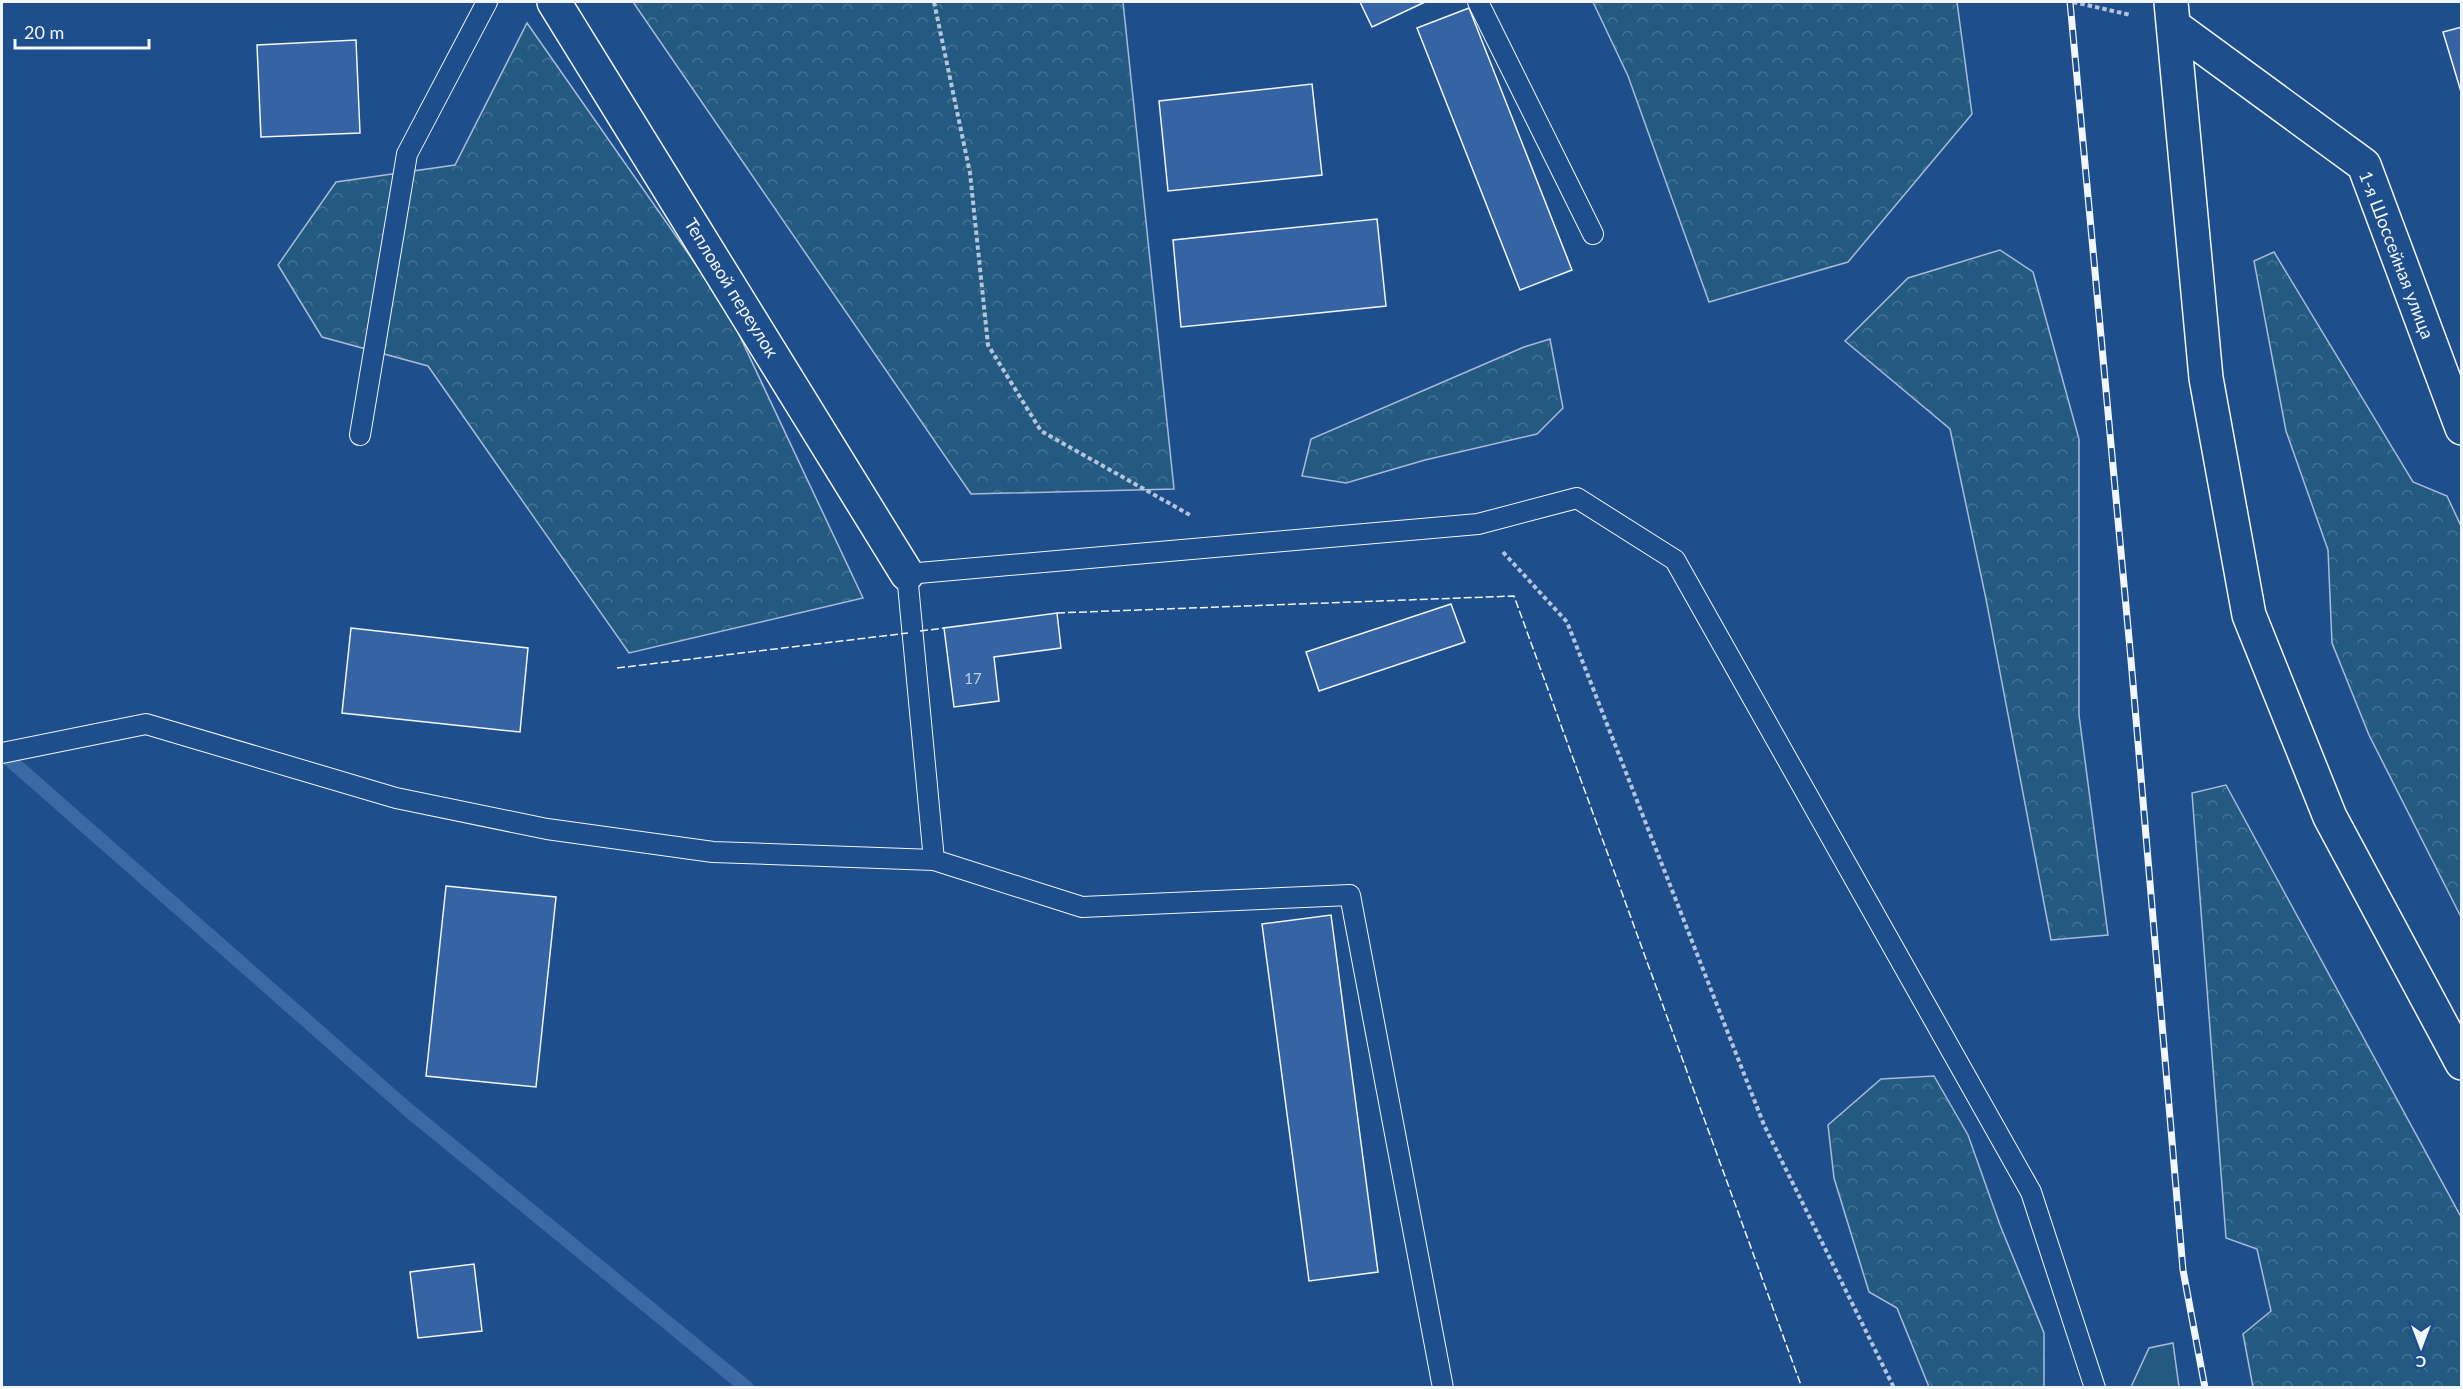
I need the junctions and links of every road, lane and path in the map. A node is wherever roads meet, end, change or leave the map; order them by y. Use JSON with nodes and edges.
{"nodes":[{"id":1,"x":487,"y":2,"type":"edge"},
{"id":2,"x":554,"y":2,"type":"edge"},
{"id":3,"x":934,"y":2,"type":"edge"},
{"id":4,"x":1478,"y":2,"type":"edge"},
{"id":5,"x":2073,"y":2,"type":"edge"},
{"id":6,"x":2172,"y":14,"type":"edge"},
{"id":7,"x":1593,"y":234,"type":"dead end"},
{"id":8,"x":2462,"y":429,"type":"edge"},
{"id":9,"x":360,"y":435,"type":"dead end"},
{"id":10,"x":1479,"y":524,"type":"junction"},
{"id":11,"x":1230,"y":546,"type":"junction"},
{"id":12,"x":907,"y":574,"type":"junction"},
{"id":13,"x":2,"y":753,"type":"edge"},
{"id":14,"x":934,"y":860,"type":"junction"},
{"id":15,"x":2462,"y":1063,"type":"edge"},
{"id":16,"x":1443,"y":1388,"type":"edge"},
{"id":17,"x":1894,"y":1388,"type":"edge"},
{"id":18,"x":2095,"y":1388,"type":"edge"}],
"edges":[{"from":1,"to":9,"type":"lane"},
{"from":2,"to":12,"type":"street","name":"Тепловой переулок"},
{"from":3,"to":11,"type":"path"},
{"from":4,"to":7,"type":"lane"},
{"from":5,"to":6,"type":"path"},
{"from":6,"to":8,"type":"street","name":"1-я Шоссейная улица"},
{"from":6,"to":15,"type":"street"},
{"from":10,"to":11,"type":"lane"},
{"from":10,"to":17,"type":"path"},
{"from":10,"to":18,"type":"lane"},
{"from":11,"to":12,"type":"lane"},
{"from":12,"to":14,"type":"lane"},
{"from":13,"to":14,"type":"lane"},
{"from":14,"to":16,"type":"lane"}]}
